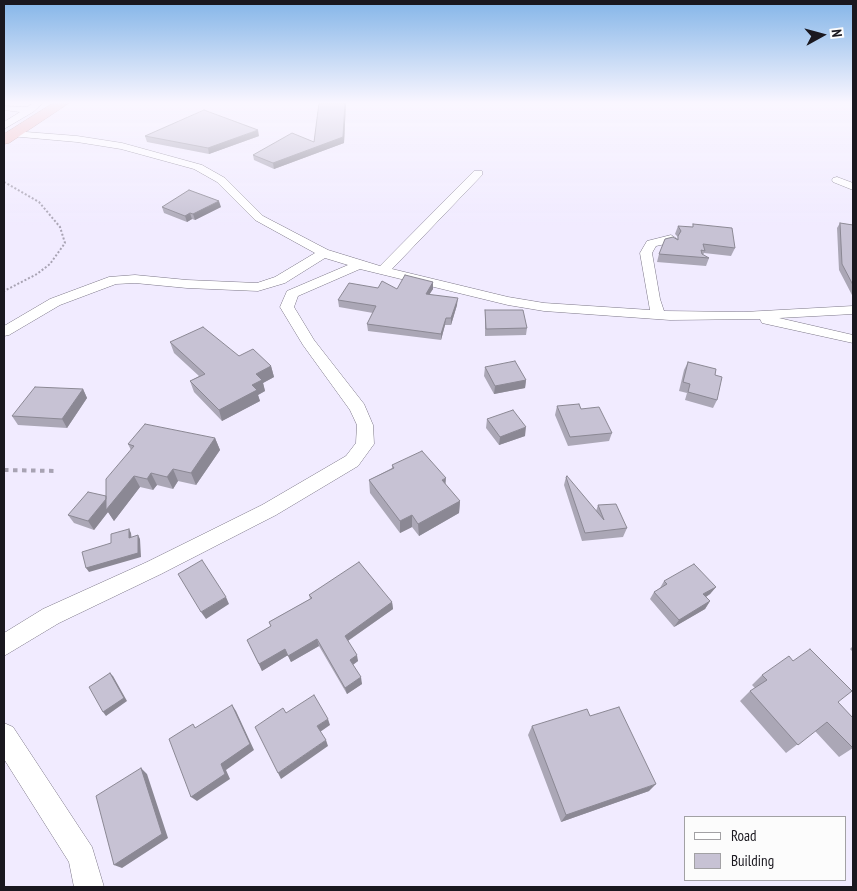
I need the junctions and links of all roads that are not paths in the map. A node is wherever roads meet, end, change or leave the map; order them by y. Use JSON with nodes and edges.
{"nodes":[{"id":1,"x":113,"y":145,"type":"edge"},
{"id":2,"x":478,"y":173,"type":"dead end"},
{"id":3,"x":837,"y":180,"type":"dead end"},
{"id":4,"x":853,"y":187,"type":"edge"},
{"id":5,"x":671,"y":239,"type":"edge"},
{"id":6,"x":324,"y":253,"type":"junction"},
{"id":7,"x":359,"y":265,"type":"junction"},
{"id":8,"x":383,"y":271,"type":"junction"},
{"id":9,"x":853,"y":310,"type":"edge"},
{"id":10,"x":658,"y":315,"type":"junction"},
{"id":11,"x":744,"y":316,"type":"junction"},
{"id":12,"x":4,"y":332,"type":"edge"},
{"id":13,"x":853,"y":339,"type":"edge"},
{"id":14,"x":4,"y":646,"type":"edge"},
{"id":15,"x":4,"y":736,"type":"edge"},
{"id":16,"x":89,"y":887,"type":"edge"}],
"edges":[{"from":1,"to":6,"type":"street"},
{"from":2,"to":8,"type":"street"},
{"from":3,"to":4,"type":"street"},
{"from":5,"to":10,"type":"street"},
{"from":6,"to":7,"type":"street"},
{"from":6,"to":12,"type":"street"},
{"from":7,"to":8,"type":"street"},
{"from":7,"to":14,"type":"street"},
{"from":8,"to":10,"type":"street"},
{"from":9,"to":11,"type":"street"},
{"from":10,"to":11,"type":"street"},
{"from":11,"to":13,"type":"street"},
{"from":15,"to":16,"type":"street"}]}
